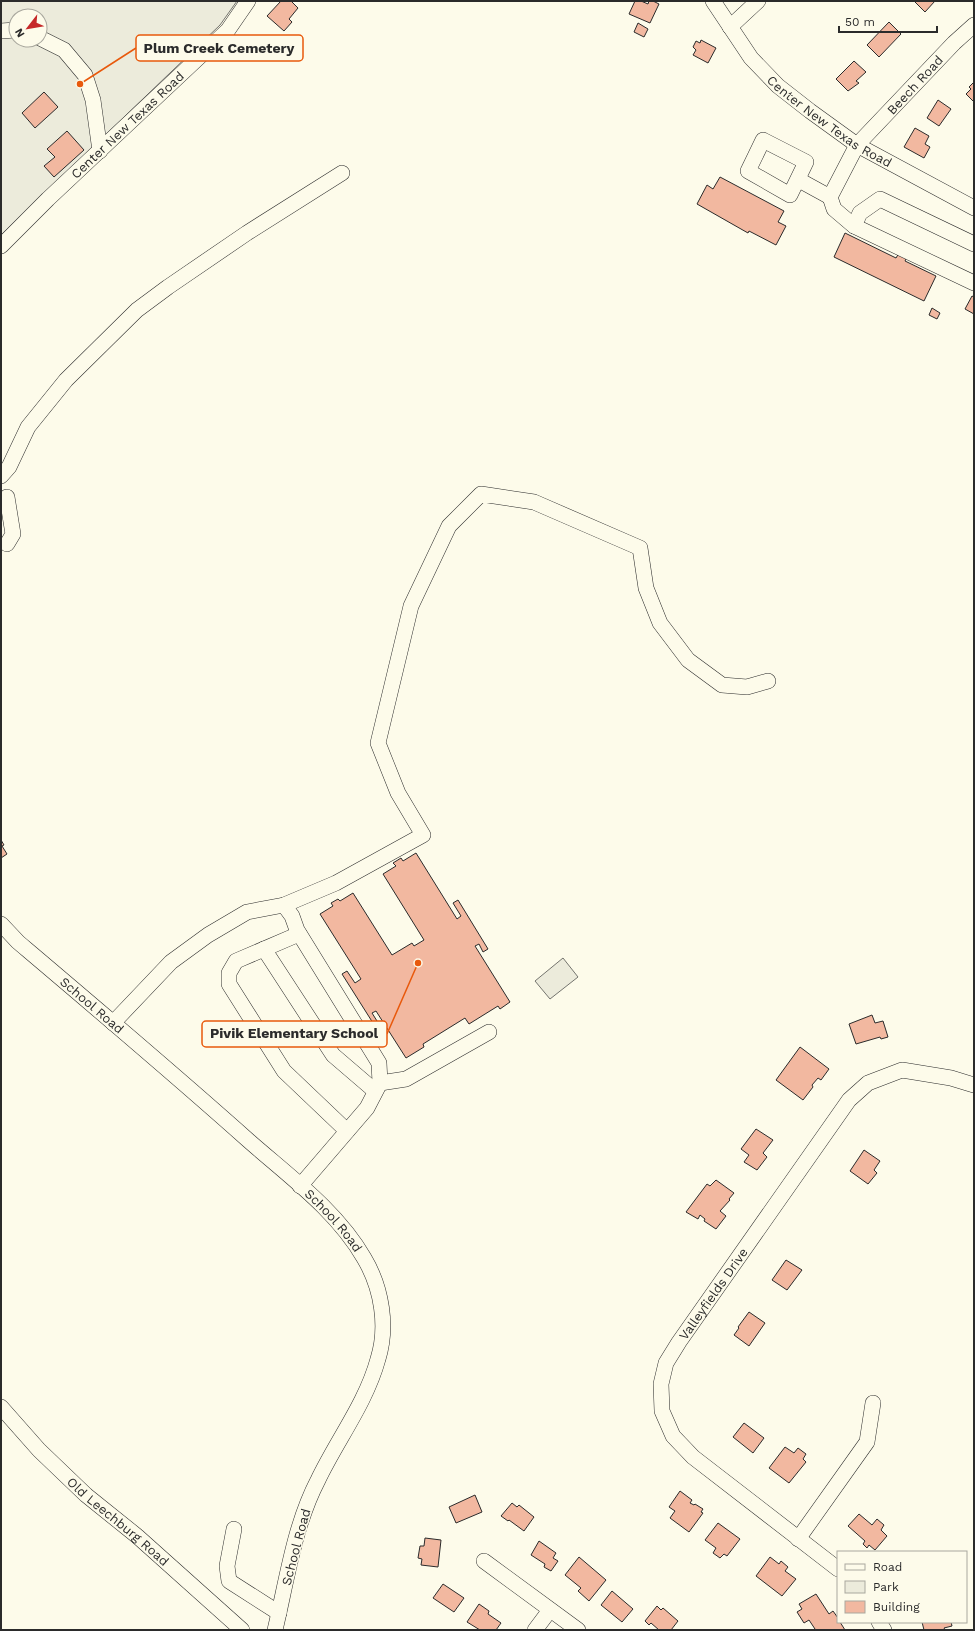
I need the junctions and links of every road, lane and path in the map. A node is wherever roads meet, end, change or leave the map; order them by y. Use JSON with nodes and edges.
{"nodes":[{"id":1,"x":248,"y":1,"type":"edge"},
{"id":2,"x":713,"y":1,"type":"edge"},
{"id":3,"x":758,"y":1,"type":"edge"},
{"id":4,"x":974,"y":25,"type":"edge"},
{"id":5,"x":730,"y":27,"type":"junction"},
{"id":6,"x":48,"y":42,"type":"edge"},
{"id":7,"x":857,"y":145,"type":"junction"},
{"id":8,"x":100,"y":151,"type":"junction"},
{"id":9,"x":342,"y":173,"type":"dead end"},
{"id":10,"x":798,"y":180,"type":"dead end"},
{"id":11,"x":830,"y":198,"type":"junction"},
{"id":12,"x":974,"y":208,"type":"edge"},
{"id":13,"x":854,"y":226,"type":"junction"},
{"id":14,"x":974,"y":244,"type":"edge"},
{"id":15,"x":1,"y":246,"type":"edge"},
{"id":16,"x":974,"y":283,"type":"edge"},
{"id":17,"x":5,"y":471,"type":"edge"},
{"id":18,"x":4,"y":496,"type":"edge"},
{"id":19,"x":7,"y":544,"type":"dead end"},
{"id":20,"x":768,"y":681,"type":"dead end"},
{"id":21,"x":284,"y":905,"type":"junction"},
{"id":22,"x":1,"y":924,"type":"edge"},
{"id":23,"x":299,"y":934,"type":"junction"},
{"id":24,"x":264,"y":949,"type":"junction"},
{"id":25,"x":113,"y":1023,"type":"junction"},
{"id":26,"x":489,"y":1032,"type":"dead end"},
{"id":27,"x":974,"y":1085,"type":"edge"},
{"id":28,"x":378,"y":1087,"type":"junction"},
{"id":29,"x":347,"y":1131,"type":"junction"},
{"id":30,"x":300,"y":1186,"type":"junction"},
{"id":31,"x":873,"y":1403,"type":"dead end"},
{"id":32,"x":1,"y":1407,"type":"edge"},
{"id":33,"x":234,"y":1529,"type":"dead end"},
{"id":34,"x":798,"y":1539,"type":"junction"},
{"id":35,"x":484,"y":1560,"type":"dead end"},
{"id":36,"x":837,"y":1568,"type":"edge"},
{"id":37,"x":550,"y":1610,"type":"junction"},
{"id":38,"x":279,"y":1613,"type":"junction"},
{"id":39,"x":242,"y":1630,"type":"edge"},
{"id":40,"x":275,"y":1630,"type":"edge"},
{"id":41,"x":535,"y":1630,"type":"edge"},
{"id":42,"x":578,"y":1630,"type":"edge"}],
"edges":[{"from":1,"to":8,"type":"street","name":"Center New Texas Road"},
{"from":2,"to":5,"type":"street","name":"Center New Texas Road"},
{"from":3,"to":5,"type":"street"},
{"from":4,"to":7,"type":"street","name":"Beech Road"},
{"from":5,"to":7,"type":"street","name":"Center New Texas Road"},
{"from":6,"to":8,"type":"street"},
{"from":7,"to":11,"type":"street","name":"Beech Road"},
{"from":7,"to":12,"type":"street","name":"Center New Texas Road"},
{"from":8,"to":15,"type":"street","name":"Center New Texas Road"},
{"from":9,"to":17,"type":"street"},
{"from":10,"to":11,"type":"street"},
{"from":11,"to":13,"type":"street"},
{"from":13,"to":14,"type":"street"},
{"from":13,"to":16,"type":"street"},
{"from":17,"to":18,"type":"street"},
{"from":18,"to":19,"type":"street"},
{"from":20,"to":21,"type":"street"},
{"from":21,"to":23,"type":"street"},
{"from":21,"to":25,"type":"street"},
{"from":22,"to":25,"type":"street","name":"School Road"},
{"from":23,"to":24,"type":"street"},
{"from":23,"to":28,"type":"street"},
{"from":24,"to":28,"type":"street"},
{"from":24,"to":29,"type":"street"},
{"from":25,"to":30,"type":"street","name":"School Road"},
{"from":26,"to":28,"type":"street"},
{"from":27,"to":34,"type":"street","name":"Valleyfields Drive"},
{"from":28,"to":29,"type":"street"},
{"from":29,"to":30,"type":"street"},
{"from":30,"to":38,"type":"street","name":"School Road"},
{"from":31,"to":34,"type":"street"},
{"from":32,"to":39,"type":"street","name":"Old Leechburg Road"},
{"from":33,"to":38,"type":"street"},
{"from":34,"to":36,"type":"street","name":"Valleyfields Drive"},
{"from":35,"to":37,"type":"street"},
{"from":37,"to":41,"type":"street"},
{"from":37,"to":42,"type":"street"},
{"from":38,"to":40,"type":"street","name":"School Road"}]}
